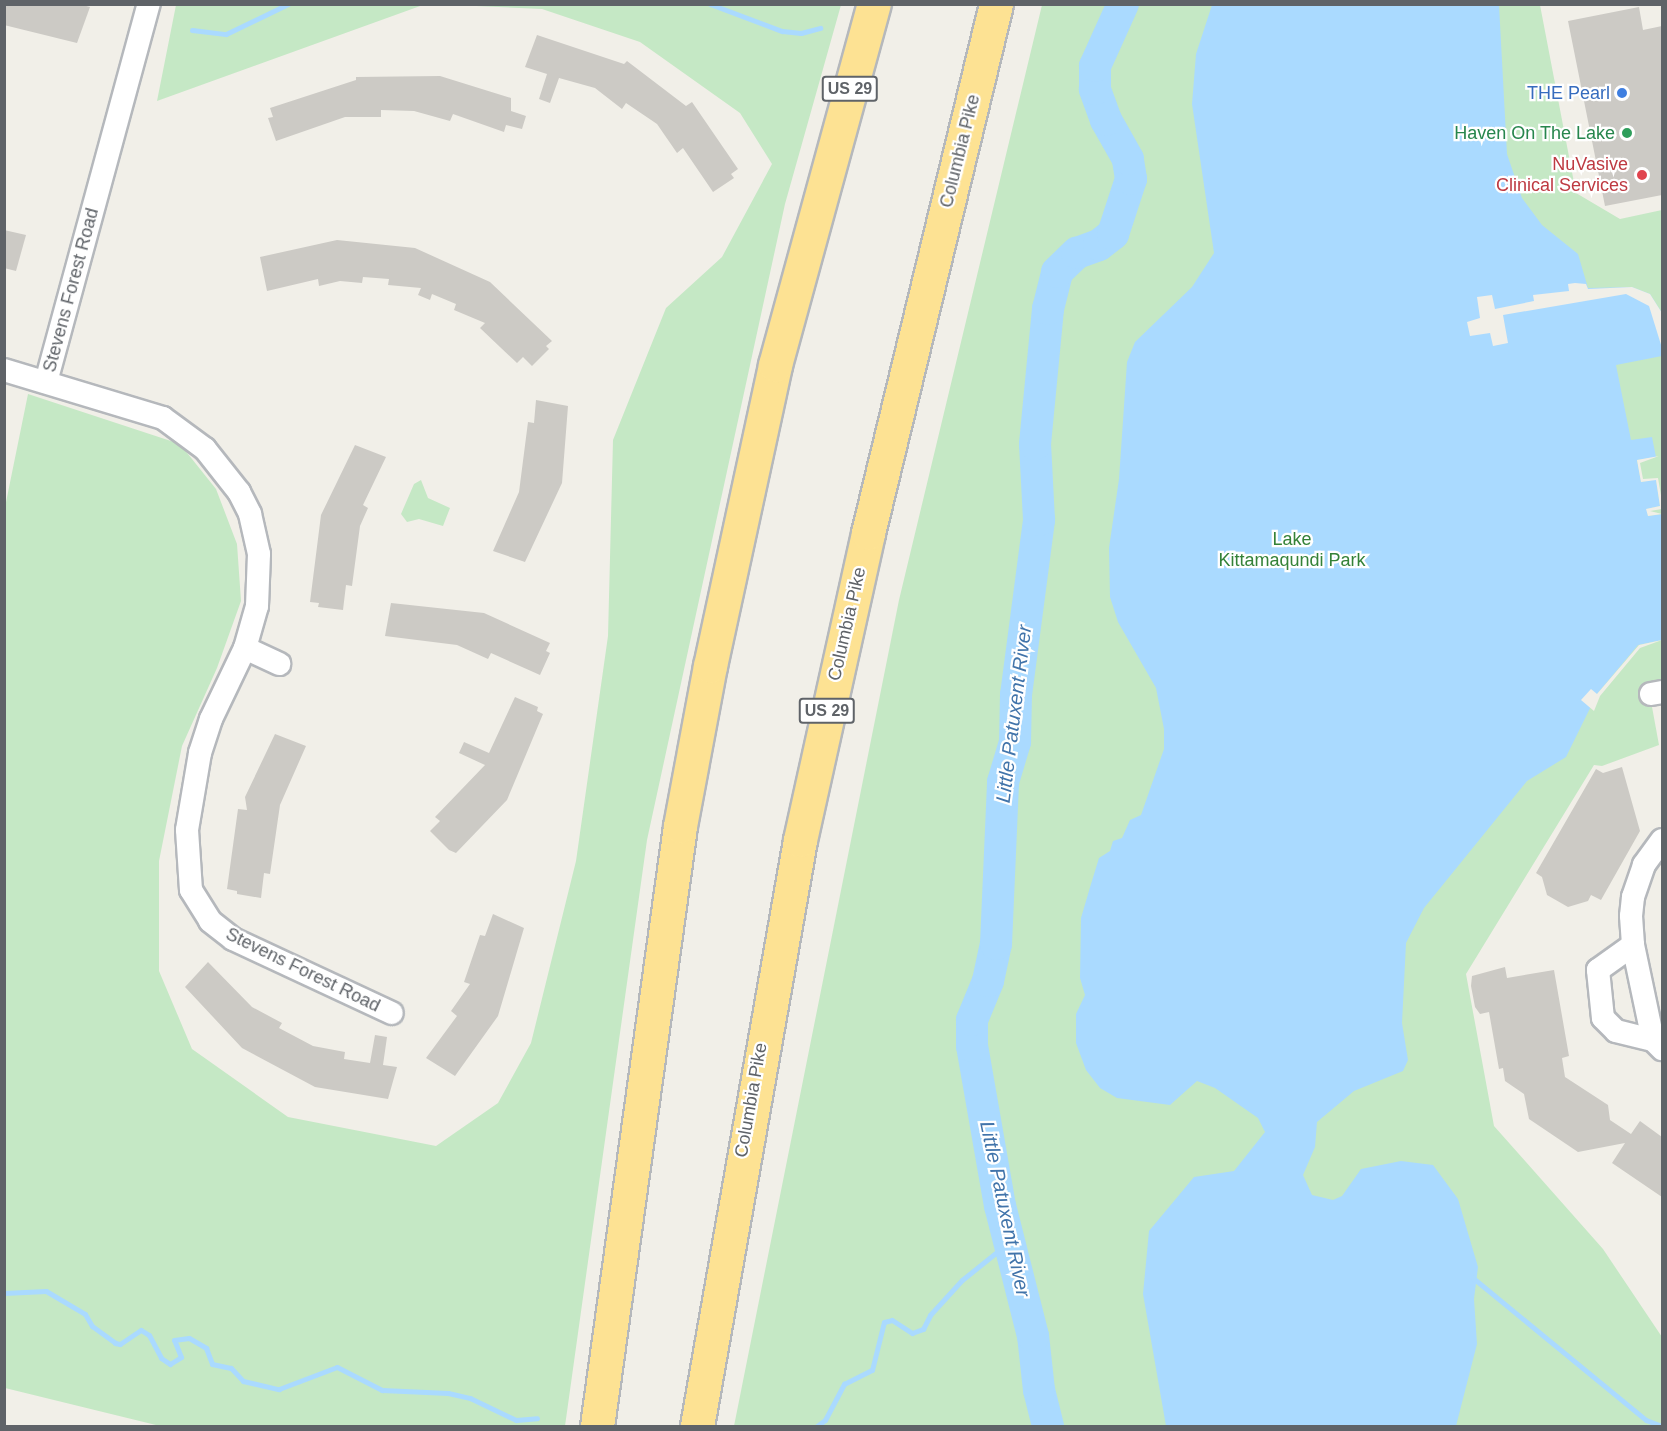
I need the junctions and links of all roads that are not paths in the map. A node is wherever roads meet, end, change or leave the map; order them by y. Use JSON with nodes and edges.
{"nodes":[{"id":1,"x":149,"y":4,"type":"edge"},
{"id":2,"x":873,"y":4,"type":"edge"},
{"id":3,"x":996,"y":4,"type":"edge"},
{"id":4,"x":4,"y":370,"type":"edge"},
{"id":5,"x":46,"y":382,"type":"junction"},
{"id":6,"x":245,"y":648,"type":"junction"},
{"id":7,"x":280,"y":664,"type":"dead end"},
{"id":8,"x":1662,"y":840,"type":"edge"},
{"id":9,"x":1633,"y":945,"type":"junction"},
{"id":10,"x":392,"y":1013,"type":"dead end"},
{"id":11,"x":1658,"y":1045,"type":"edge"},
{"id":12,"x":597,"y":1426,"type":"edge"},
{"id":13,"x":697,"y":1426,"type":"edge"}],
"edges":[{"from":1,"to":5,"type":"street","name":"Stevens Forest Road"},
{"from":2,"to":12,"type":"highway","number":"US 29"},
{"from":3,"to":13,"type":"highway","name":"Columbia Pike","number":"US 29"},
{"from":4,"to":5,"type":"street"},
{"from":5,"to":6,"type":"street","name":"Stevens Forest Road"},
{"from":6,"to":7,"type":"street"},
{"from":6,"to":10,"type":"street","name":"Stevens Forest Road"},
{"from":8,"to":9,"type":"street"},
{"from":9,"to":11,"type":"street"},
{"from":9,"to":11,"type":"street"}]}
